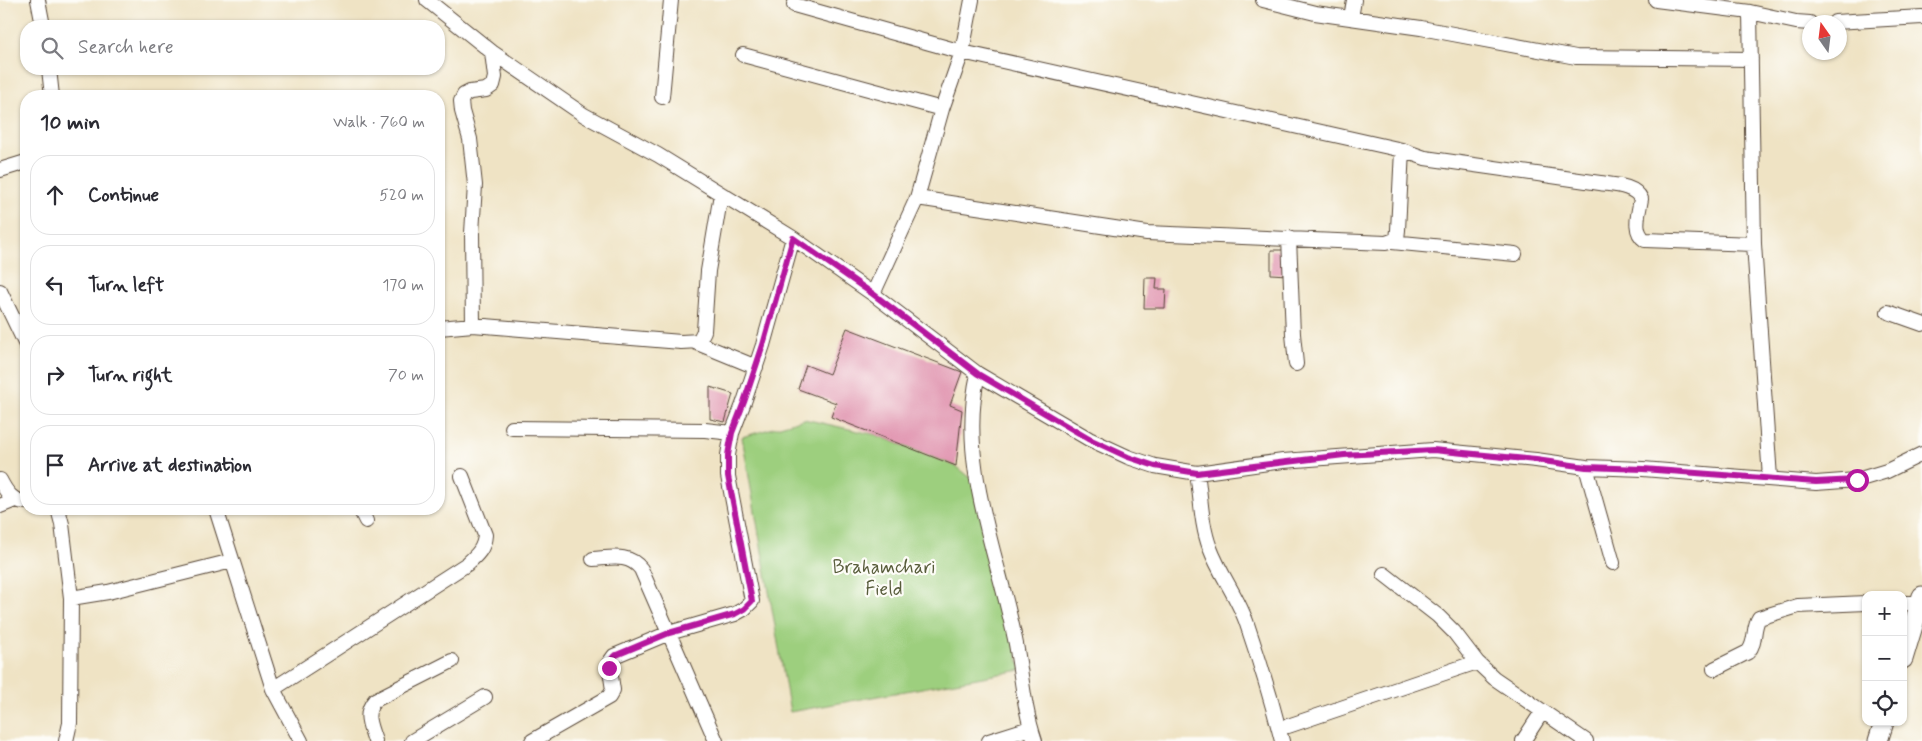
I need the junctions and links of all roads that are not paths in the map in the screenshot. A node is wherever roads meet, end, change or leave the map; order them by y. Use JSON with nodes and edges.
{"nodes":[{"id":1,"x":38,"y":0,"type":"edge"},
{"id":2,"x":427,"y":0,"type":"edge"},
{"id":3,"x":671,"y":0,"type":"edge"},
{"id":4,"x":972,"y":0,"type":"edge"},
{"id":5,"x":1263,"y":0,"type":"edge"},
{"id":6,"x":1354,"y":0,"type":"edge"},
{"id":7,"x":1656,"y":0,"type":"edge"},
{"id":8,"x":794,"y":5,"type":"dead end"},
{"id":9,"x":1750,"y":12,"type":"junction"},
{"id":10,"x":1922,"y":16,"type":"edge"},
{"id":11,"x":1351,"y":18,"type":"junction"},
{"id":12,"x":42,"y":20,"type":"edge"},
{"id":13,"x":1847,"y":21,"type":"edge"},
{"id":14,"x":1802,"y":22,"type":"edge"},
{"id":15,"x":492,"y":52,"type":"junction"},
{"id":16,"x":962,"y":52,"type":"junction"},
{"id":17,"x":743,"y":55,"type":"dead end"},
{"id":18,"x":1751,"y":59,"type":"junction"},
{"id":19,"x":50,"y":75,"type":"edge"},
{"id":20,"x":52,"y":90,"type":"edge"},
{"id":21,"x":662,"y":97,"type":"dead end"},
{"id":22,"x":942,"y":109,"type":"junction"},
{"id":23,"x":1402,"y":150,"type":"junction"},
{"id":24,"x":20,"y":164,"type":"edge"},
{"id":25,"x":0,"y":170,"type":"edge"},
{"id":26,"x":721,"y":194,"type":"junction"},
{"id":27,"x":917,"y":198,"type":"junction"},
{"id":28,"x":793,"y":238,"type":"junction"},
{"id":29,"x":1289,"y":238,"type":"junction"},
{"id":30,"x":1392,"y":242,"type":"junction"},
{"id":31,"x":1754,"y":244,"type":"junction"},
{"id":32,"x":1516,"y":254,"type":"dead end"},
{"id":33,"x":0,"y":292,"type":"edge"},
{"id":34,"x":873,"y":294,"type":"junction"},
{"id":35,"x":1888,"y":312,"type":"dead end"},
{"id":36,"x":1922,"y":324,"type":"edge"},
{"id":37,"x":473,"y":325,"type":"junction"},
{"id":38,"x":445,"y":327,"type":"edge"},
{"id":39,"x":20,"y":333,"type":"edge"},
{"id":40,"x":695,"y":342,"type":"junction"},
{"id":41,"x":1296,"y":364,"type":"dead end"},
{"id":42,"x":756,"y":367,"type":"junction"},
{"id":43,"x":978,"y":374,"type":"junction"},
{"id":44,"x":512,"y":428,"type":"dead end"},
{"id":45,"x":732,"y":433,"type":"junction"},
{"id":46,"x":1922,"y":454,"type":"edge"},
{"id":47,"x":1586,"y":467,"type":"junction"},
{"id":48,"x":1197,"y":473,"type":"junction"},
{"id":49,"x":462,"y":476,"type":"dead end"},
{"id":50,"x":1770,"y":478,"type":"junction"},
{"id":51,"x":0,"y":480,"type":"edge"},
{"id":52,"x":20,"y":500,"type":"edge"},
{"id":53,"x":20,"y":501,"type":"edge"},
{"id":54,"x":0,"y":506,"type":"edge"},
{"id":55,"x":60,"y":515,"type":"edge"},
{"id":56,"x":218,"y":515,"type":"edge"},
{"id":57,"x":593,"y":558,"type":"dead end"},
{"id":58,"x":232,"y":561,"type":"junction"},
{"id":59,"x":1613,"y":563,"type":"dead end"},
{"id":60,"x":1384,"y":574,"type":"dead end"},
{"id":61,"x":71,"y":598,"type":"junction"},
{"id":62,"x":1915,"y":601,"type":"edge"},
{"id":63,"x":1862,"y":603,"type":"edge"},
{"id":64,"x":669,"y":633,"type":"junction"},
{"id":65,"x":1907,"y":639,"type":"edge"},
{"id":66,"x":452,"y":662,"type":"dead end"},
{"id":67,"x":1477,"y":662,"type":"junction"},
{"id":68,"x":1714,"y":669,"type":"dead end"},
{"id":69,"x":273,"y":689,"type":"junction"},
{"id":70,"x":485,"y":697,"type":"dead end"},
{"id":71,"x":1542,"y":712,"type":"junction"},
{"id":72,"x":1288,"y":726,"type":"dead end"},
{"id":73,"x":1883,"y":726,"type":"edge"},
{"id":74,"x":1032,"y":734,"type":"edge"},
{"id":75,"x":66,"y":741,"type":"edge"},
{"id":76,"x":300,"y":741,"type":"edge"},
{"id":77,"x":375,"y":741,"type":"edge"},
{"id":78,"x":412,"y":741,"type":"edge"},
{"id":79,"x":532,"y":741,"type":"edge"},
{"id":80,"x":716,"y":741,"type":"edge"},
{"id":81,"x":989,"y":741,"type":"edge"},
{"id":82,"x":1282,"y":741,"type":"edge"},
{"id":83,"x":1523,"y":741,"type":"edge"},
{"id":84,"x":1586,"y":741,"type":"edge"},
{"id":85,"x":1878,"y":741,"type":"edge"}],
"edges":[{"from":1,"to":12,"type":"street"},
{"from":2,"to":15,"type":"street"},
{"from":3,"to":21,"type":"street"},
{"from":4,"to":16,"type":"street"},
{"from":5,"to":11,"type":"street"},
{"from":6,"to":11,"type":"street"},
{"from":7,"to":9,"type":"street"},
{"from":8,"to":16,"type":"street"},
{"from":9,"to":14,"type":"street"},
{"from":9,"to":18,"type":"street"},
{"from":10,"to":13,"type":"street"},
{"from":11,"to":18,"type":"street"},
{"from":15,"to":26,"type":"street"},
{"from":15,"to":37,"type":"street"},
{"from":16,"to":22,"type":"street"},
{"from":16,"to":23,"type":"street"},
{"from":17,"to":22,"type":"street"},
{"from":18,"to":31,"type":"street"},
{"from":19,"to":20,"type":"street"},
{"from":22,"to":27,"type":"street"},
{"from":23,"to":30,"type":"street"},
{"from":23,"to":31,"type":"street"},
{"from":24,"to":25,"type":"street"},
{"from":26,"to":28,"type":"street"},
{"from":26,"to":40,"type":"street"},
{"from":27,"to":29,"type":"street"},
{"from":27,"to":34,"type":"street"},
{"from":28,"to":34,"type":"street"},
{"from":28,"to":42,"type":"street"},
{"from":29,"to":30,"type":"street"},
{"from":29,"to":41,"type":"street"},
{"from":30,"to":32,"type":"street"},
{"from":31,"to":50,"type":"street"},
{"from":33,"to":39,"type":"street"},
{"from":34,"to":43,"type":"street"},
{"from":35,"to":36,"type":"street"},
{"from":37,"to":38,"type":"street"},
{"from":37,"to":40,"type":"street"},
{"from":40,"to":42,"type":"street"},
{"from":42,"to":45,"type":"street"},
{"from":43,"to":48,"type":"street"},
{"from":43,"to":74,"type":"street"},
{"from":44,"to":45,"type":"street"},
{"from":45,"to":64,"type":"street"},
{"from":46,"to":50,"type":"street"},
{"from":47,"to":48,"type":"street"},
{"from":47,"to":50,"type":"street"},
{"from":47,"to":59,"type":"street"},
{"from":48,"to":82,"type":"street"},
{"from":49,"to":69,"type":"street"},
{"from":51,"to":52,"type":"street"},
{"from":53,"to":54,"type":"street"},
{"from":55,"to":61,"type":"street"},
{"from":56,"to":58,"type":"street"},
{"from":57,"to":64,"type":"street"},
{"from":58,"to":61,"type":"street"},
{"from":58,"to":69,"type":"street"},
{"from":60,"to":67,"type":"street"},
{"from":61,"to":75,"type":"street"},
{"from":62,"to":65,"type":"main road"},
{"from":63,"to":68,"type":"street"},
{"from":64,"to":79,"type":"street"},
{"from":64,"to":80,"type":"street"},
{"from":66,"to":77,"type":"street"},
{"from":67,"to":71,"type":"street"},
{"from":67,"to":72,"type":"street"},
{"from":69,"to":76,"type":"street"},
{"from":70,"to":78,"type":"street"},
{"from":71,"to":83,"type":"street"},
{"from":71,"to":84,"type":"street"},
{"from":73,"to":85,"type":"main road"},
{"from":74,"to":81,"type":"street"}]}
